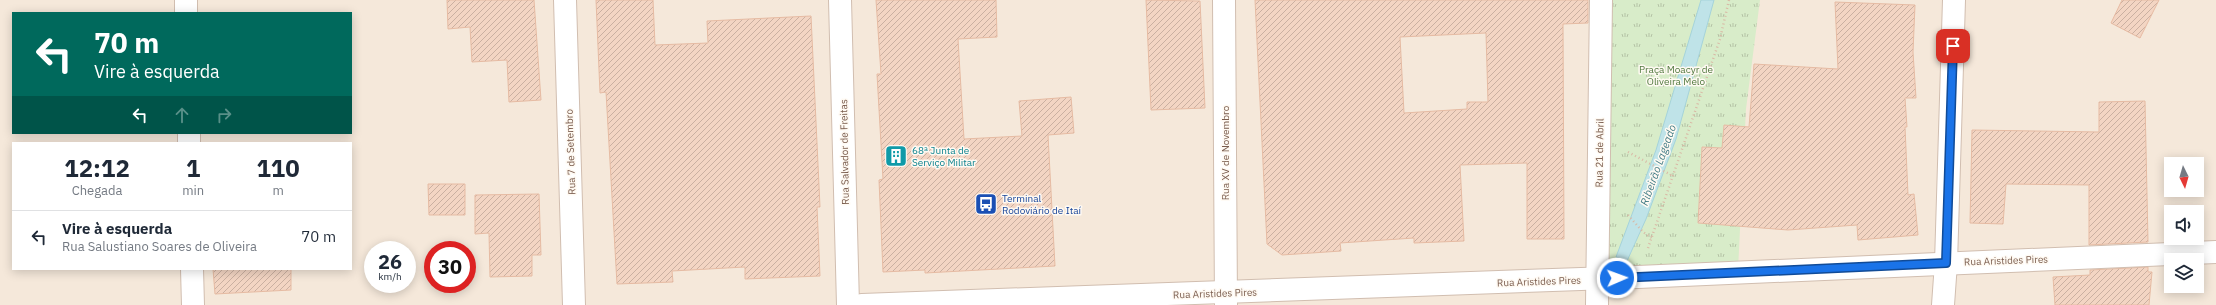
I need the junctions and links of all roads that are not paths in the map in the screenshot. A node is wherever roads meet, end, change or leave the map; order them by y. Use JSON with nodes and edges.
{"nodes":[{"id":1,"x":186,"y":0,"type":"edge"},
{"id":2,"x":565,"y":0,"type":"edge"},
{"id":3,"x":840,"y":0,"type":"edge"},
{"id":4,"x":1224,"y":0,"type":"edge"},
{"id":5,"x":1601,"y":0,"type":"edge"},
{"id":6,"x":1954,"y":0,"type":"edge"},
{"id":7,"x":186,"y":12,"type":"edge"},
{"id":8,"x":2216,"y":252,"type":"edge"},
{"id":9,"x":1946,"y":263,"type":"junction"},
{"id":10,"x":192,"y":270,"type":"edge"},
{"id":11,"x":1602,"y":278,"type":"junction"},
{"id":12,"x":1226,"y":299,"type":"edge"},
{"id":13,"x":193,"y":305,"type":"edge"},
{"id":14,"x":574,"y":305,"type":"edge"},
{"id":15,"x":848,"y":305,"type":"edge"},
{"id":16,"x":862,"y":305,"type":"edge"},
{"id":17,"x":1597,"y":305,"type":"edge"},
{"id":18,"x":1943,"y":305,"type":"edge"}],
"edges":[{"from":1,"to":7,"type":"street"},
{"from":2,"to":14,"type":"street","name":"Rua 7 de Setembro"},
{"from":3,"to":15,"type":"street","name":"Rua Salvador de Freitas"},
{"from":4,"to":12,"type":"street","name":"Rua XV de Novembro"},
{"from":5,"to":11,"type":"street","name":"Rua 21 de Abril"},
{"from":6,"to":9,"type":"street"},
{"from":8,"to":9,"type":"street","name":"Rua Aristides Pires"},
{"from":9,"to":11,"type":"street","name":"Rua Aristides Pires"},
{"from":9,"to":18,"type":"street"},
{"from":10,"to":13,"type":"street"},
{"from":11,"to":12,"type":"street","name":"Rua Aristides Pires"},
{"from":11,"to":17,"type":"street","name":"Rua 21 de Abril"},
{"from":12,"to":16,"type":"street","name":"Rua Aristides Pires"}]}
